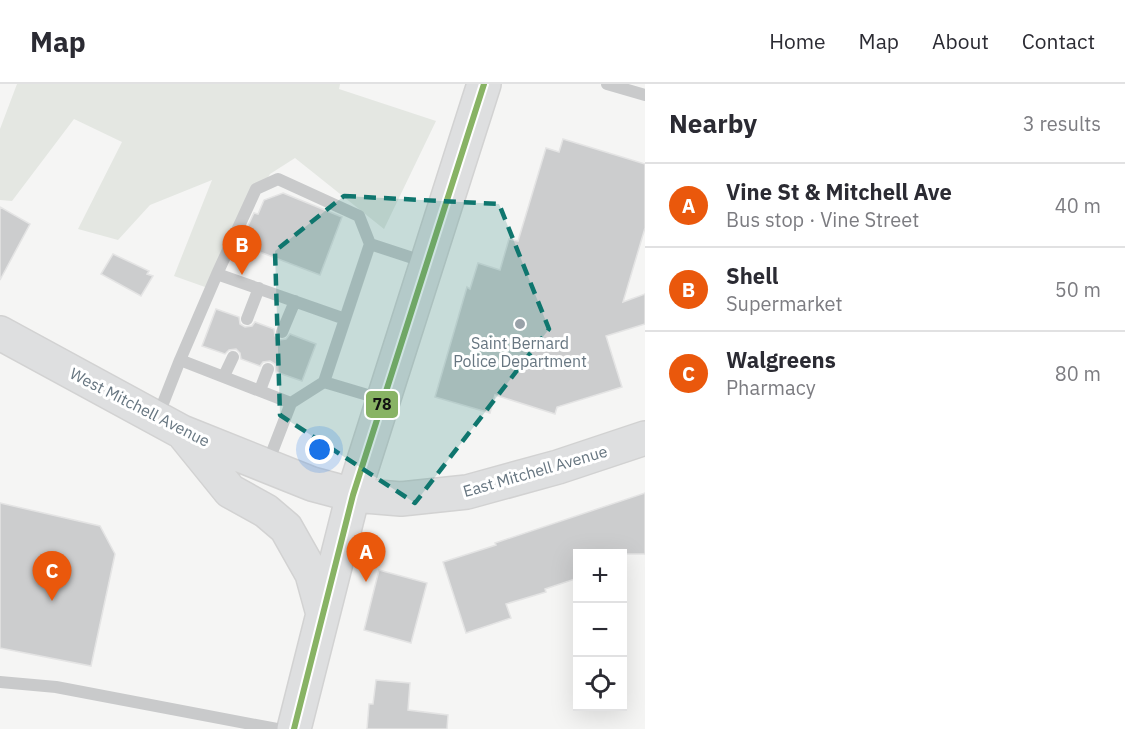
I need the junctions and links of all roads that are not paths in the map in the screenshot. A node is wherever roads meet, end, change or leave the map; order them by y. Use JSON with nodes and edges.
{"nodes":[{"id":1,"x":484,"y":84,"type":"edge"},
{"id":2,"x":607,"y":84,"type":"edge"},
{"id":3,"x":645,"y":95,"type":"edge"},
{"id":4,"x":370,"y":244,"type":"junction"},
{"id":5,"x":427,"y":262,"type":"junction"},
{"id":6,"x":217,"y":274,"type":"junction"},
{"id":7,"x":259,"y":288,"type":"junction"},
{"id":8,"x":295,"y":301,"type":"junction"},
{"id":9,"x":247,"y":319,"type":"dead end"},
{"id":10,"x":345,"y":319,"type":"junction"},
{"id":11,"x":282,"y":332,"type":"dead end"},
{"id":12,"x":0,"y":333,"type":"edge"},
{"id":13,"x":232,"y":357,"type":"dead end"},
{"id":14,"x":180,"y":360,"type":"junction"},
{"id":15,"x":268,"y":369,"type":"dead end"},
{"id":16,"x":224,"y":376,"type":"junction"},
{"id":17,"x":324,"y":382,"type":"junction"},
{"id":18,"x":260,"y":390,"type":"junction"},
{"id":19,"x":383,"y":400,"type":"junction"},
{"id":20,"x":291,"y":403,"type":"junction"},
{"id":21,"x":170,"y":425,"type":"junction"},
{"id":22,"x":645,"y":438,"type":"edge"},
{"id":23,"x":267,"y":466,"type":"junction"},
{"id":24,"x":353,"y":495,"type":"junction"},
{"id":25,"x":323,"y":614,"type":"junction"},
{"id":26,"x":0,"y":682,"type":"edge"},
{"id":27,"x":277,"y":729,"type":"edge"},
{"id":28,"x":294,"y":729,"type":"edge"}],
"edges":[{"from":1,"to":5,"type":"main road"},
{"from":2,"to":3,"type":"lane"},
{"from":4,"to":5,"type":"lane"},
{"from":4,"to":6,"type":"lane"},
{"from":4,"to":10,"type":"lane"},
{"from":5,"to":19,"type":"main road"},
{"from":6,"to":7,"type":"lane"},
{"from":6,"to":14,"type":"lane"},
{"from":7,"to":8,"type":"lane"},
{"from":7,"to":9,"type":"lane"},
{"from":8,"to":10,"type":"lane"},
{"from":8,"to":11,"type":"lane"},
{"from":10,"to":17,"type":"lane"},
{"from":12,"to":21,"type":"main road","name":"West Mitchell Avenue"},
{"from":13,"to":16,"type":"lane"},
{"from":14,"to":16,"type":"lane"},
{"from":14,"to":21,"type":"lane"},
{"from":15,"to":18,"type":"lane"},
{"from":16,"to":18,"type":"lane"},
{"from":17,"to":19,"type":"lane"},
{"from":17,"to":20,"type":"lane"},
{"from":18,"to":20,"type":"lane"},
{"from":19,"to":24,"type":"main road"},
{"from":20,"to":23,"type":"lane"},
{"from":21,"to":23,"type":"main road","name":"West Mitchell Avenue"},
{"from":21,"to":25,"type":"main road"},
{"from":22,"to":24,"type":"main road","name":"East Mitchell Avenue"},
{"from":23,"to":24,"type":"main road","name":"West Mitchell Avenue"},
{"from":24,"to":25,"type":"main road"},
{"from":25,"to":28,"type":"main road"},
{"from":26,"to":27,"type":"lane"}]}
